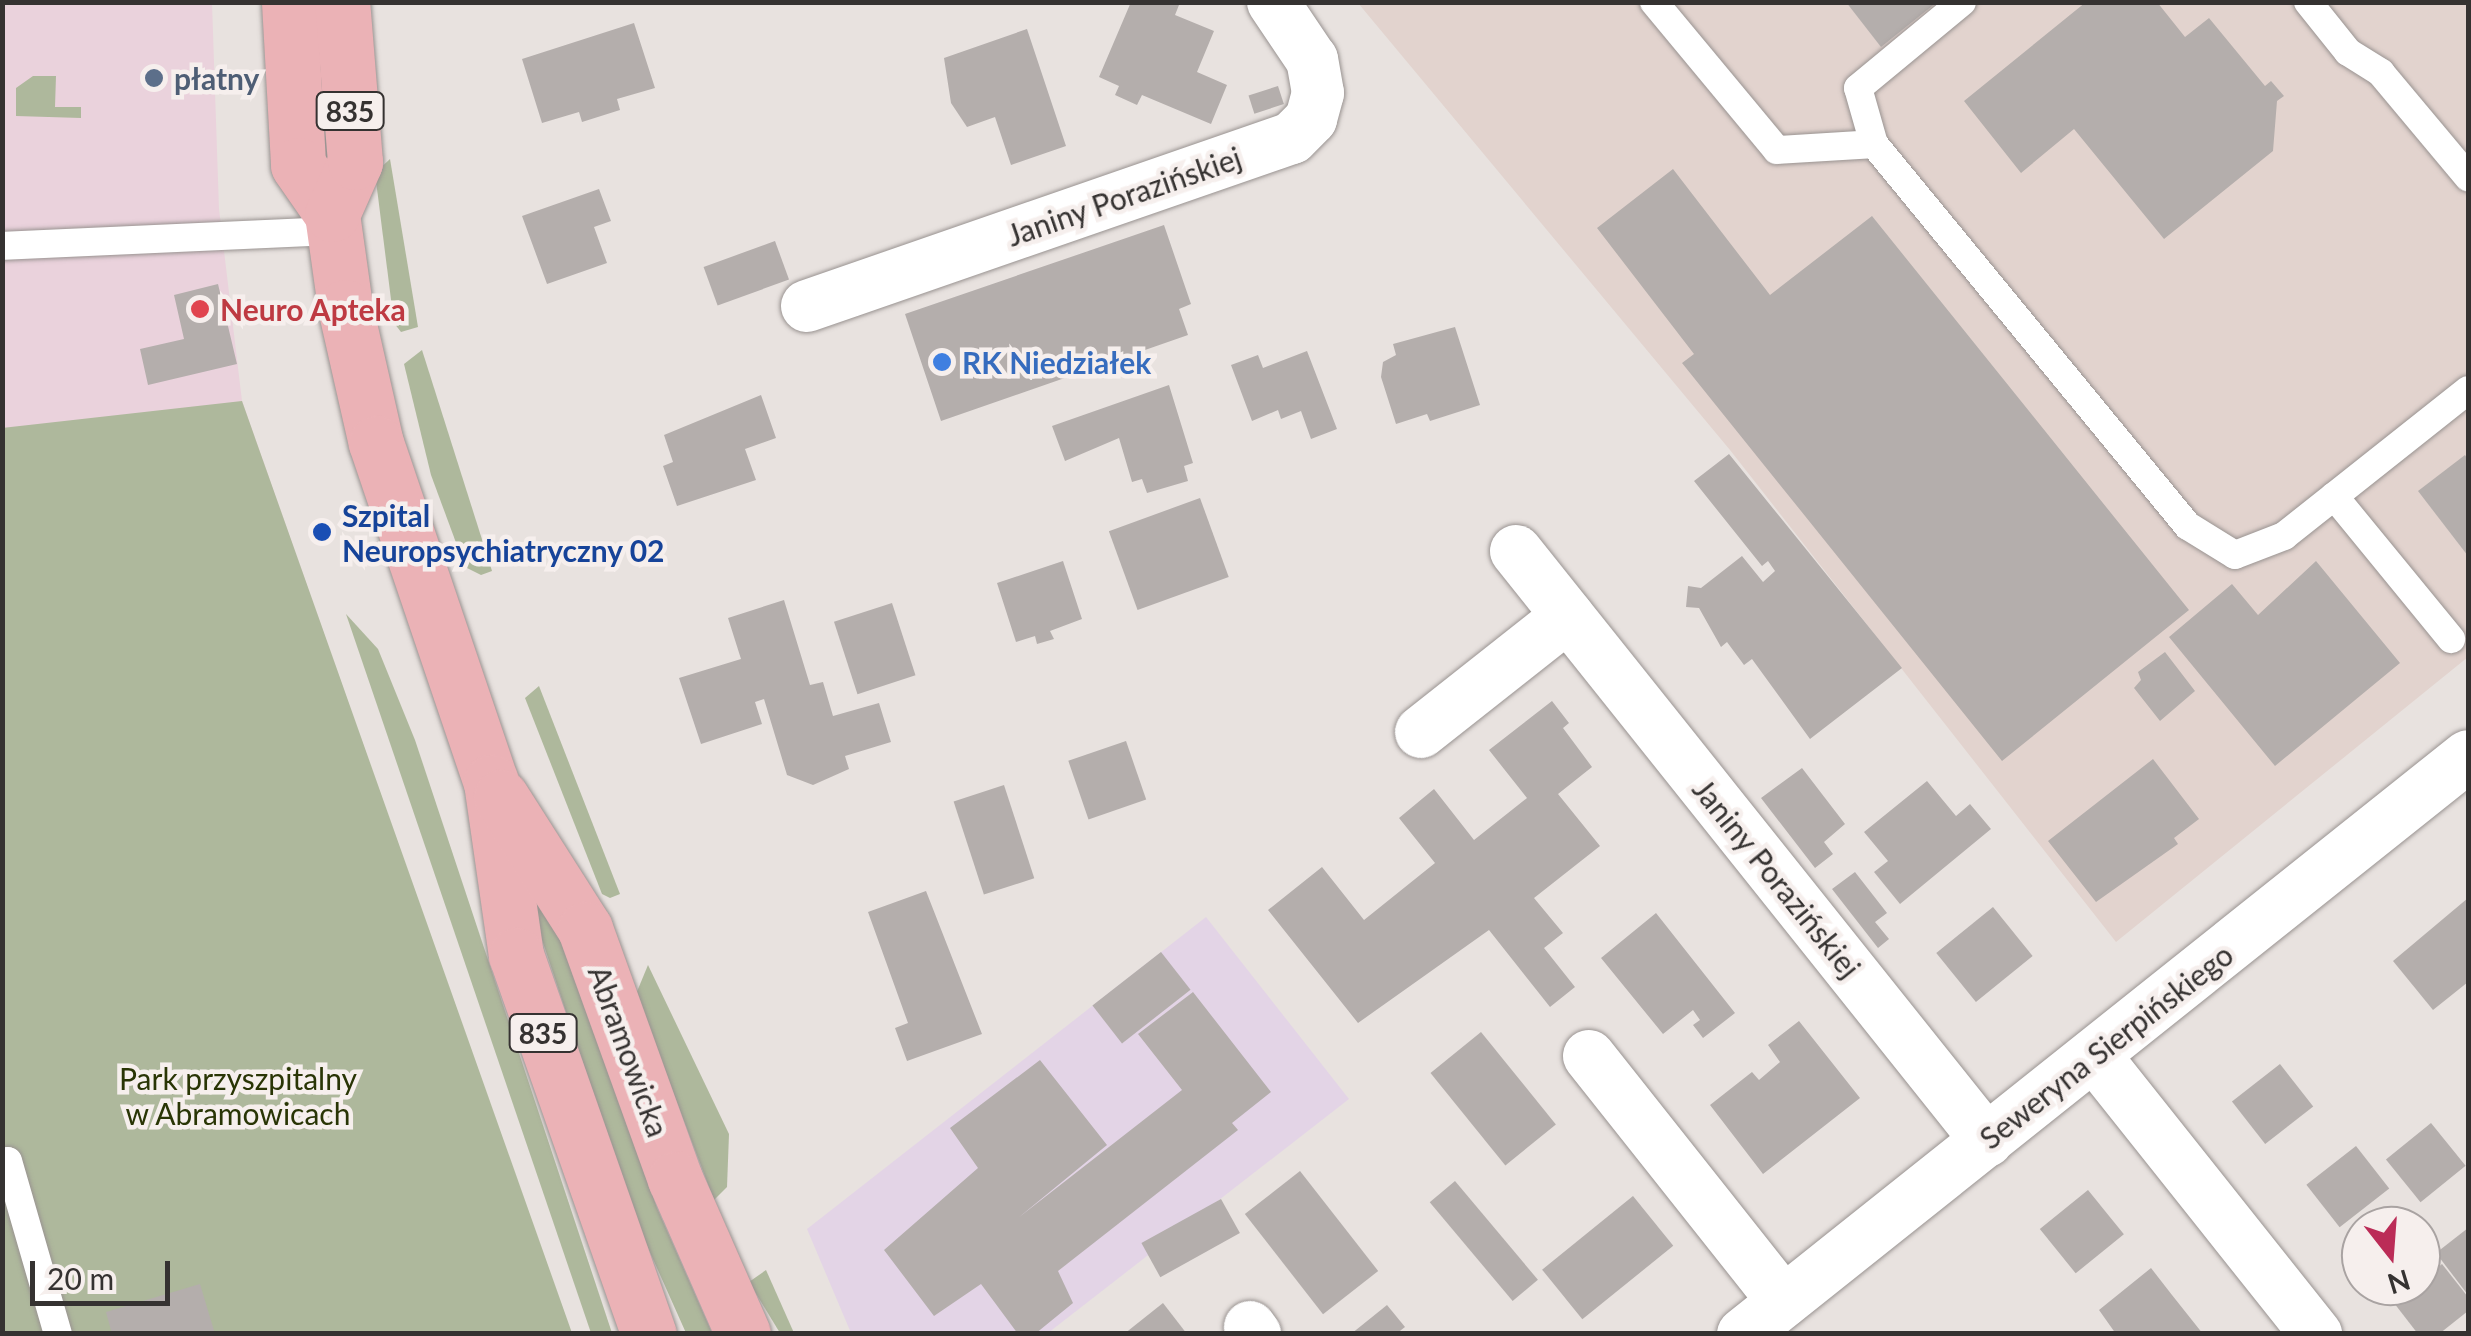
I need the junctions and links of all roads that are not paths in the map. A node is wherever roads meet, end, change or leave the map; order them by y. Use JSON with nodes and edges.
{"nodes":[{"id":1,"x":288,"y":2,"type":"edge"},
{"id":2,"x":342,"y":2,"type":"edge"},
{"id":3,"x":1273,"y":2,"type":"edge"},
{"id":4,"x":1654,"y":2,"type":"edge"},
{"id":5,"x":1962,"y":2,"type":"edge"},
{"id":6,"x":2308,"y":2,"type":"edge"},
{"id":7,"x":1874,"y":144,"type":"junction"},
{"id":8,"x":2468,"y":177,"type":"edge"},
{"id":9,"x":334,"y":222,"type":"junction"},
{"id":10,"x":2,"y":246,"type":"edge"},
{"id":11,"x":807,"y":306,"type":"dead end"},
{"id":12,"x":2468,"y":390,"type":"edge"},
{"id":13,"x":2334,"y":496,"type":"junction"},
{"id":14,"x":1516,"y":551,"type":"dead end"},
{"id":15,"x":1568,"y":616,"type":"junction"},
{"id":16,"x":2451,"y":639,"type":"dead end"},
{"id":17,"x":1421,"y":732,"type":"dead end"},
{"id":18,"x":2468,"y":756,"type":"edge"},
{"id":19,"x":491,"y":782,"type":"junction"},
{"id":20,"x":2094,"y":1055,"type":"junction"},
{"id":21,"x":1590,"y":1056,"type":"dead end"},
{"id":22,"x":1986,"y":1141,"type":"junction"},
{"id":23,"x":2,"y":1163,"type":"edge"},
{"id":24,"x":1763,"y":1318,"type":"edge"},
{"id":25,"x":58,"y":1334,"type":"edge"},
{"id":26,"x":649,"y":1334,"type":"edge"},
{"id":27,"x":743,"y":1334,"type":"edge"},
{"id":28,"x":2316,"y":1334,"type":"edge"}],
"edges":[{"from":1,"to":9,"type":"main road","name":"Abramowicka","number":"835"},
{"from":2,"to":9,"type":"main road","number":"835"},
{"from":3,"to":11,"type":"street","name":"Janiny Porazińskiej"},
{"from":4,"to":7,"type":"lane"},
{"from":5,"to":7,"type":"lane"},
{"from":6,"to":8,"type":"lane"},
{"from":7,"to":13,"type":"lane"},
{"from":9,"to":10,"type":"lane"},
{"from":9,"to":19,"type":"main road","name":"Abramowicka","number":"835"},
{"from":12,"to":13,"type":"lane"},
{"from":13,"to":16,"type":"lane"},
{"from":14,"to":15,"type":"street","name":"Janiny Porazińskiej"},
{"from":15,"to":17,"type":"street"},
{"from":15,"to":22,"type":"street","name":"Janiny Porazińskiej"},
{"from":18,"to":20,"type":"street","name":"Seweryna Sierpińskiego"},
{"from":19,"to":26,"type":"main road","name":"Abramowicka","number":"835"},
{"from":19,"to":27,"type":"main road","name":"Abramowicka","number":"835"},
{"from":20,"to":22,"type":"street","name":"Seweryna Sierpińskiego"},
{"from":20,"to":28,"type":"street"},
{"from":21,"to":24,"type":"street"},
{"from":22,"to":24,"type":"street","name":"Seweryna Sierpińskiego"},
{"from":23,"to":25,"type":"lane"}]}
